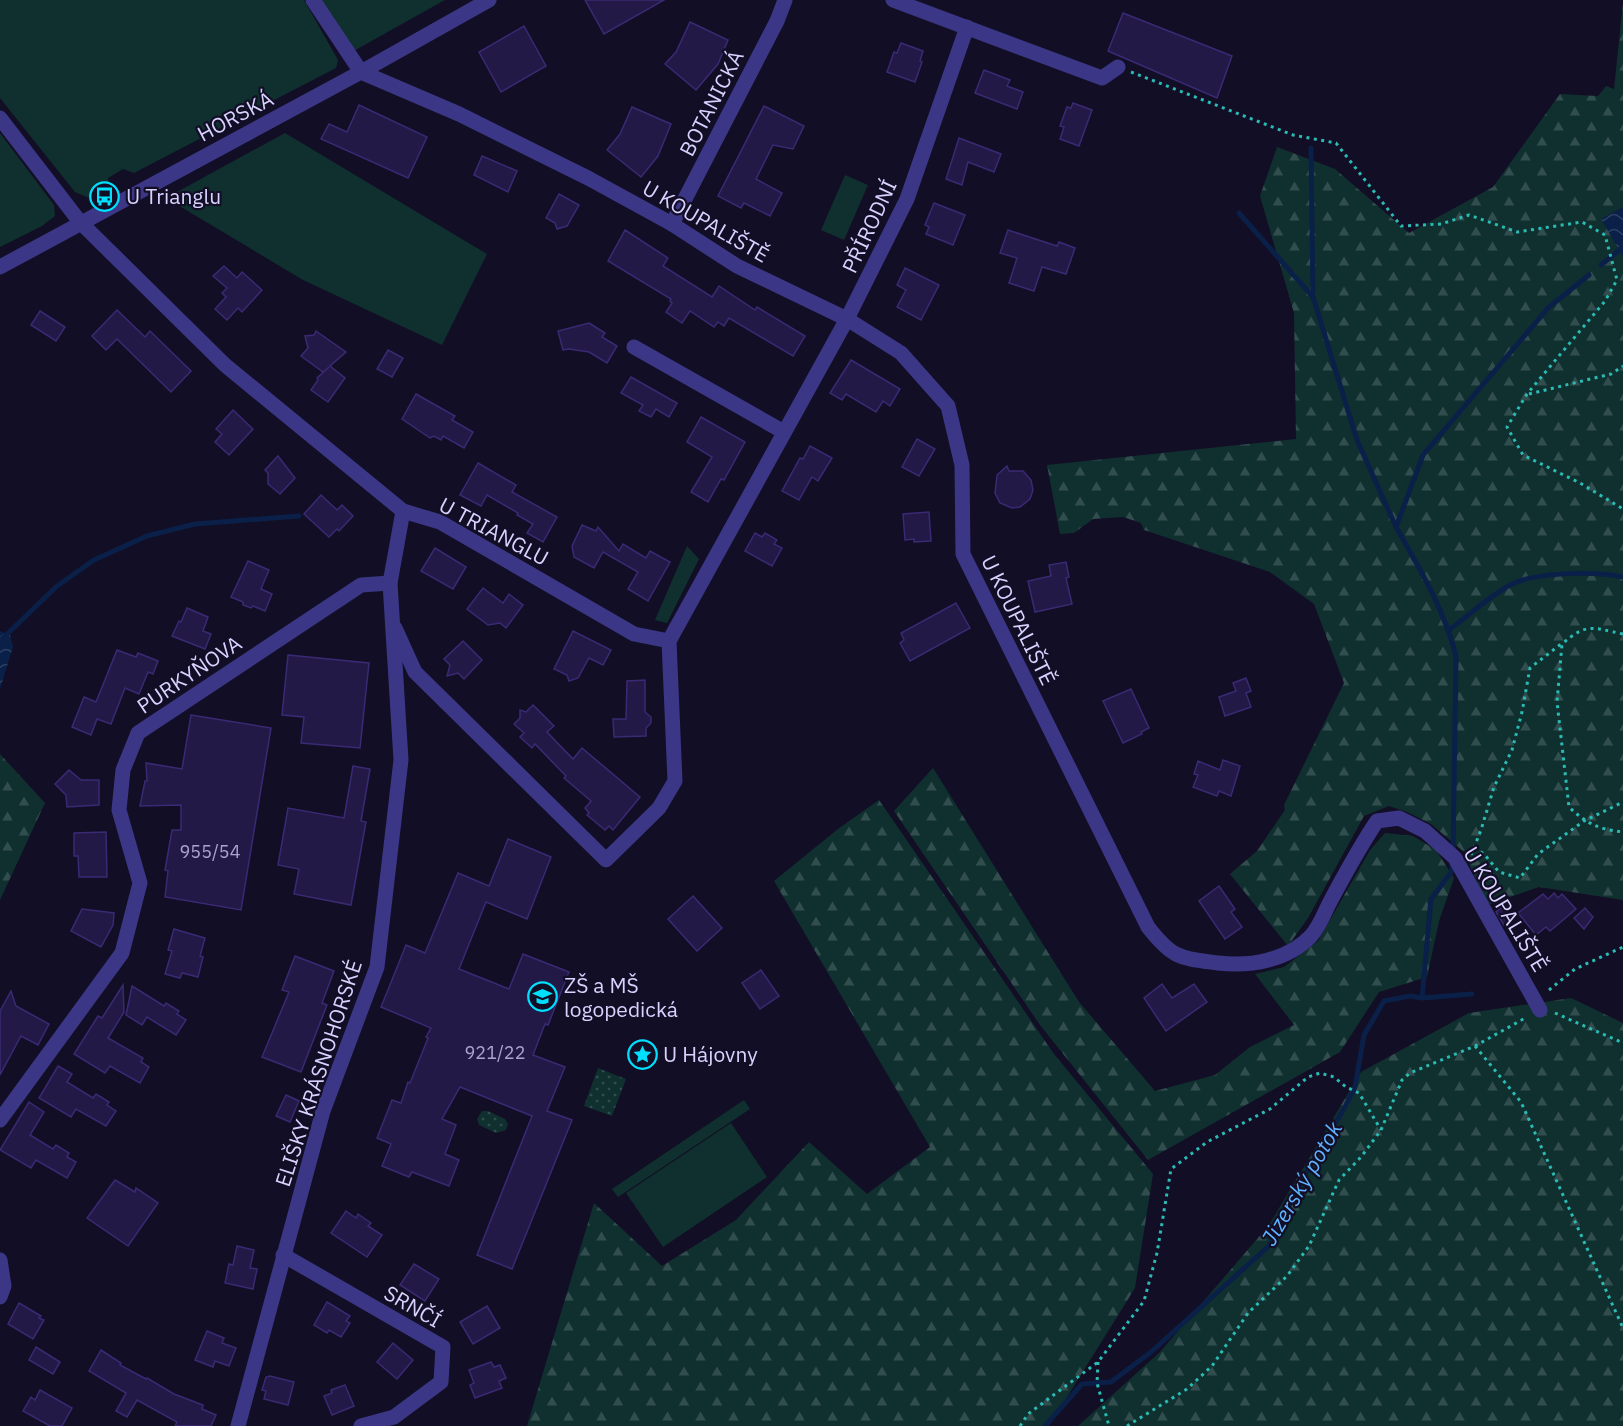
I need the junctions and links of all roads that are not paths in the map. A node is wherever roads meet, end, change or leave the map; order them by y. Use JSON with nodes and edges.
{"nodes":[{"id":1,"x":313,"y":0,"type":"edge"},
{"id":2,"x":489,"y":0,"type":"edge"},
{"id":3,"x":785,"y":0,"type":"edge"},
{"id":4,"x":893,"y":0,"type":"edge"},
{"id":5,"x":967,"y":27,"type":"junction"},
{"id":6,"x":1118,"y":67,"type":"road end"},
{"id":7,"x":361,"y":72,"type":"junction"},
{"id":8,"x":0,"y":118,"type":"edge"},
{"id":9,"x":80,"y":222,"type":"junction"},
{"id":10,"x":672,"y":224,"type":"junction"},
{"id":11,"x":0,"y":267,"type":"edge"},
{"id":12,"x":847,"y":319,"type":"junction"},
{"id":13,"x":634,"y":347,"type":"dead end"},
{"id":14,"x":784,"y":432,"type":"junction"},
{"id":15,"x":402,"y":512,"type":"junction"},
{"id":16,"x":390,"y":583,"type":"junction"},
{"id":17,"x":391,"y":620,"type":"junction"},
{"id":18,"x":669,"y":641,"type":"junction"},
{"id":19,"x":1538,"y":1006,"type":"road end"},
{"id":20,"x":0,"y":1120,"type":"edge"},
{"id":21,"x":283,"y":1255,"type":"junction"},
{"id":22,"x":0,"y":1260,"type":"edge"},
{"id":23,"x":0,"y":1297,"type":"edge"},
{"id":24,"x":238,"y":1426,"type":"edge"},
{"id":25,"x":361,"y":1426,"type":"edge"}],
"edges":[{"from":1,"to":7,"type":"street"},
{"from":2,"to":7,"type":"street","name":"HORSKÁ"},
{"from":3,"to":10,"type":"street","name":"BOTANICKÁ"},
{"from":4,"to":5,"type":"street"},
{"from":5,"to":6,"type":"street"},
{"from":5,"to":12,"type":"street","name":"PŘÍRODNÍ"},
{"from":7,"to":9,"type":"street","name":"HORSKÁ"},
{"from":7,"to":10,"type":"street","name":"U KOUPALIŠTĚ"},
{"from":8,"to":9,"type":"street","name":"U TRIANGLU"},
{"from":9,"to":11,"type":"street","name":"HORSKÁ"},
{"from":9,"to":15,"type":"street","name":"U TRIANGLU"},
{"from":10,"to":12,"type":"street","name":"U KOUPALIŠTĚ"},
{"from":12,"to":14,"type":"street","name":"PŘÍRODNÍ"},
{"from":12,"to":19,"type":"street","name":"U KOUPALIŠTĚ"},
{"from":13,"to":14,"type":"street"},
{"from":14,"to":18,"type":"street","name":"PŘÍRODNÍ"},
{"from":15,"to":16,"type":"street","name":"ELIŠKY KRÁSNOHORSKÉ"},
{"from":15,"to":18,"type":"street","name":"U TRIANGLU"},
{"from":16,"to":17,"type":"street","name":"ELIŠKY KRÁSNOHORSKÉ"},
{"from":16,"to":20,"type":"street","name":"PURKYŇOVA"},
{"from":17,"to":18,"type":"street"},
{"from":17,"to":21,"type":"street","name":"ELIŠKY KRÁSNOHORSKÉ"},
{"from":21,"to":24,"type":"street","name":"ELIŠKY KRÁSNOHORSKÉ"},
{"from":21,"to":25,"type":"street","name":"SRNČÍ"},
{"from":22,"to":23,"type":"street"}]}
